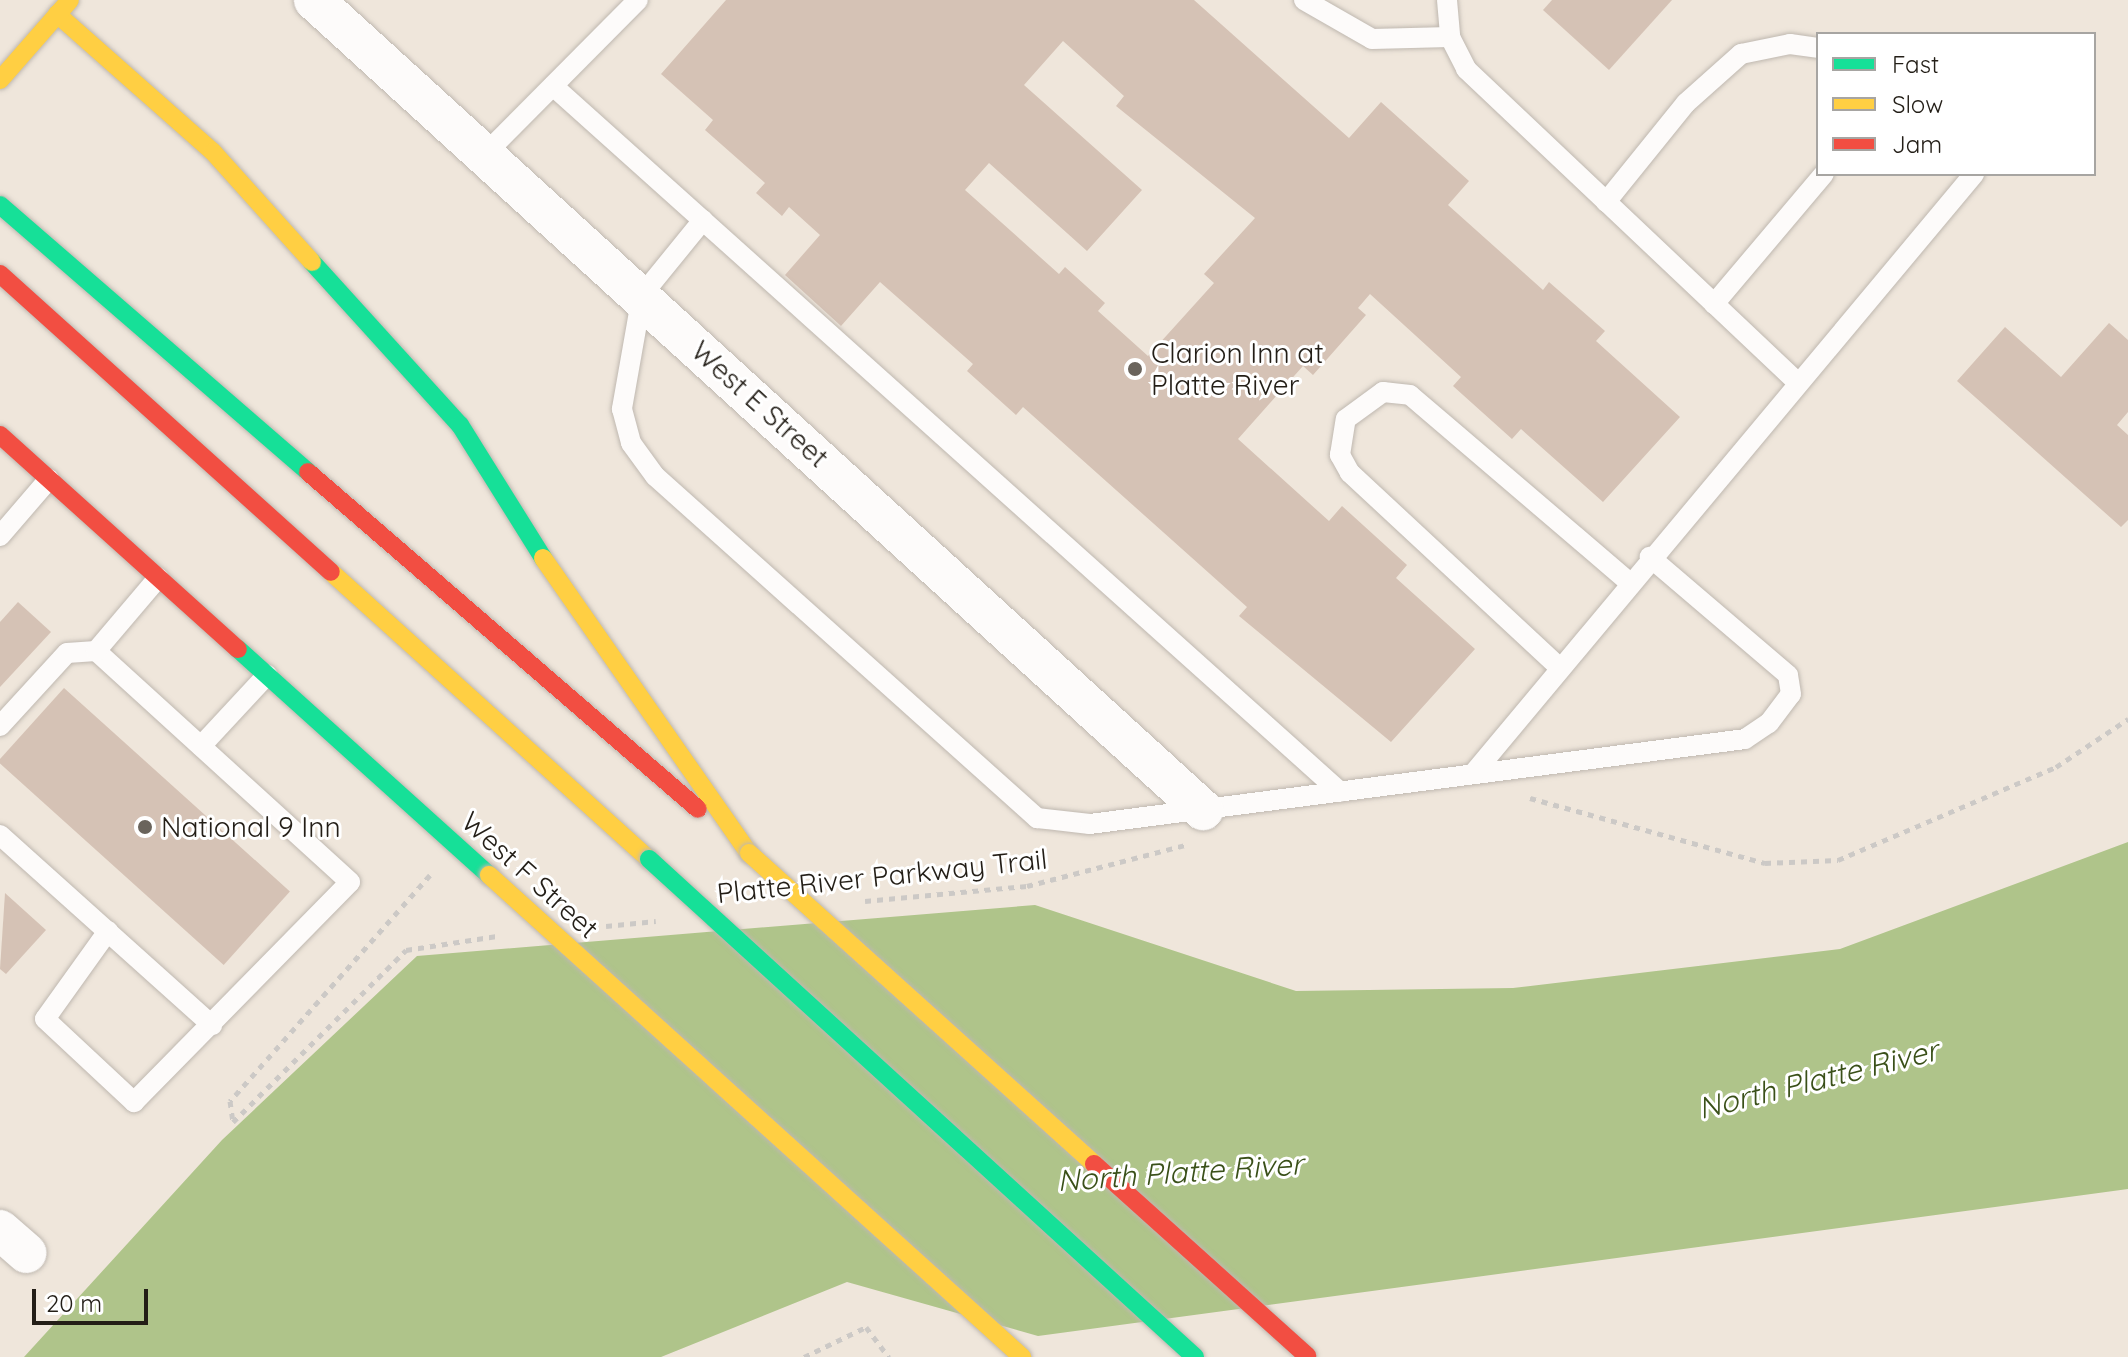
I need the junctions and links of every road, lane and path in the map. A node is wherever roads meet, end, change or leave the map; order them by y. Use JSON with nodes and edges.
{"nodes":[{"id":1,"x":70,"y":0,"type":"edge"},
{"id":2,"x":314,"y":0,"type":"edge"},
{"id":3,"x":638,"y":0,"type":"edge"},
{"id":4,"x":1304,"y":0,"type":"edge"},
{"id":5,"x":1447,"y":0,"type":"edge"},
{"id":6,"x":57,"y":14,"type":"junction"},
{"id":7,"x":1450,"y":37,"type":"junction"},
{"id":8,"x":1816,"y":48,"type":"edge"},
{"id":9,"x":0,"y":80,"type":"edge"},
{"id":10,"x":553,"y":86,"type":"junction"},
{"id":11,"x":485,"y":154,"type":"junction"},
{"id":12,"x":1822,"y":176,"type":"edge"},
{"id":13,"x":1972,"y":176,"type":"edge"},
{"id":14,"x":1606,"y":202,"type":"junction"},
{"id":15,"x":0,"y":205,"type":"edge"},
{"id":16,"x":703,"y":220,"type":"junction"},
{"id":17,"x":0,"y":274,"type":"edge"},
{"id":18,"x":642,"y":295,"type":"junction"},
{"id":19,"x":1714,"y":304,"type":"junction"},
{"id":20,"x":1797,"y":382,"type":"junction"},
{"id":21,"x":0,"y":435,"type":"edge"},
{"id":22,"x":49,"y":479,"type":"junction"},
{"id":23,"x":0,"y":536,"type":"edge"},
{"id":24,"x":1650,"y":557,"type":"junction"},
{"id":25,"x":158,"y":578,"type":"junction"},
{"id":26,"x":1629,"y":582,"type":"junction"},
{"id":27,"x":96,"y":651,"type":"junction"},
{"id":28,"x":1560,"y":668,"type":"junction"},
{"id":29,"x":267,"y":675,"type":"junction"},
{"id":30,"x":2128,"y":719,"type":"edge"},
{"id":31,"x":0,"y":726,"type":"edge"},
{"id":32,"x":201,"y":746,"type":"junction"},
{"id":33,"x":1473,"y":774,"type":"junction"},
{"id":34,"x":1340,"y":792,"type":"junction"},
{"id":35,"x":1519,"y":795,"type":"dead end"},
{"id":36,"x":1198,"y":826,"type":"junction"},
{"id":37,"x":0,"y":835,"type":"edge"},
{"id":38,"x":749,"y":853,"type":"junction"},
{"id":39,"x":439,"y":866,"type":"dead end"},
{"id":40,"x":856,"y":902,"type":"dead end"},
{"id":41,"x":669,"y":920,"type":"dead end"},
{"id":42,"x":591,"y":927,"type":"dead end"},
{"id":43,"x":108,"y":931,"type":"junction"},
{"id":44,"x":513,"y":934,"type":"dead end"},
{"id":45,"x":212,"y":1025,"type":"junction"},
{"id":46,"x":1308,"y":1356,"type":"edge"},
{"id":47,"x":804,"y":1357,"type":"edge"},
{"id":48,"x":889,"y":1357,"type":"edge"},
{"id":49,"x":1022,"y":1357,"type":"edge"},
{"id":50,"x":1195,"y":1357,"type":"edge"}],
"edges":[{"from":1,"to":6,"type":"main road"},
{"from":2,"to":11,"type":"street","name":"West E Street"},
{"from":3,"to":10,"type":"lane"},
{"from":4,"to":7,"type":"lane"},
{"from":5,"to":7,"type":"lane"},
{"from":6,"to":9,"type":"main road"},
{"from":6,"to":38,"type":"main road"},
{"from":7,"to":14,"type":"lane"},
{"from":8,"to":14,"type":"lane"},
{"from":10,"to":11,"type":"lane"},
{"from":10,"to":16,"type":"lane"},
{"from":11,"to":18,"type":"street","name":"West E Street"},
{"from":12,"to":19,"type":"lane"},
{"from":13,"to":20,"type":"lane"},
{"from":14,"to":19,"type":"lane"},
{"from":15,"to":38,"type":"main road"},
{"from":16,"to":18,"type":"lane"},
{"from":16,"to":34,"type":"lane"},
{"from":17,"to":50,"type":"main road","bridge":true},
{"from":18,"to":36,"type":"street","name":"West E Street"},
{"from":18,"to":36,"type":"lane"},
{"from":19,"to":20,"type":"lane"},
{"from":20,"to":24,"type":"lane"},
{"from":21,"to":22,"type":"main road","name":"West F Street"},
{"from":22,"to":23,"type":"lane"},
{"from":22,"to":25,"type":"main road","name":"West F Street"},
{"from":24,"to":26,"type":"lane"},
{"from":24,"to":33,"type":"lane"},
{"from":25,"to":27,"type":"lane"},
{"from":25,"to":29,"type":"main road","name":"West F Street"},
{"from":26,"to":28,"type":"lane"},
{"from":26,"to":28,"type":"lane"},
{"from":27,"to":31,"type":"lane"},
{"from":27,"to":32,"type":"lane"},
{"from":28,"to":33,"type":"lane"},
{"from":29,"to":32,"type":"lane"},
{"from":29,"to":49,"type":"main road","name":"West F Street","bridge":true},
{"from":30,"to":35,"type":"path"},
{"from":32,"to":45,"type":"lane"},
{"from":33,"to":34,"type":"lane"},
{"from":34,"to":36,"type":"lane"},
{"from":36,"to":40,"type":"path","name":"Platte River Parkway Trail"},
{"from":37,"to":43,"type":"lane"},
{"from":38,"to":46,"type":"main road","bridge":true},
{"from":39,"to":44,"type":"path"},
{"from":41,"to":42,"type":"path"},
{"from":43,"to":45,"type":"lane"},
{"from":43,"to":45,"type":"lane"},
{"from":47,"to":48,"type":"path"}]}
